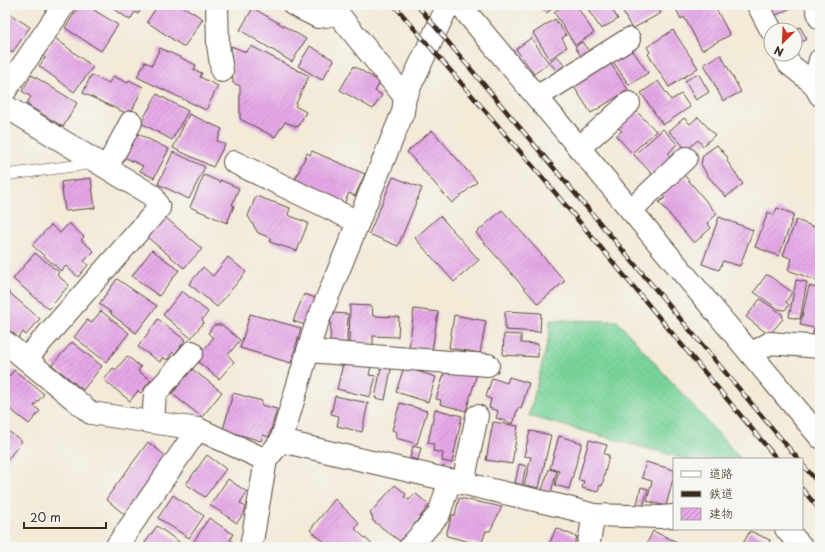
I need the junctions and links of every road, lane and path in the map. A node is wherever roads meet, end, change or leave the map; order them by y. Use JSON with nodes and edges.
{"nodes":[{"id":1,"x":64,"y":5,"type":"edge"},
{"id":2,"x":217,"y":5,"type":"edge"},
{"id":3,"x":294,"y":5,"type":"edge"},
{"id":4,"x":448,"y":5,"type":"edge"},
{"id":5,"x":460,"y":5,"type":"edge"},
{"id":6,"x":758,"y":5,"type":"edge"},
{"id":7,"x":816,"y":5,"type":"edge"},
{"id":8,"x":334,"y":9,"type":"edge"},
{"id":9,"x":820,"y":18,"type":"edge"},
{"id":10,"x":767,"y":22,"type":"edge"},
{"id":11,"x":629,"y":39,"type":"dead end"},
{"id":12,"x":820,"y":60,"type":"edge"},
{"id":13,"x":788,"y":62,"type":"edge"},
{"id":14,"x":222,"y":71,"type":"dead end"},
{"id":15,"x":817,"y":90,"type":"edge"},
{"id":16,"x":5,"y":91,"type":"edge"},
{"id":17,"x":405,"y":97,"type":"junction"},
{"id":18,"x":537,"y":97,"type":"junction"},
{"id":19,"x":629,"y":103,"type":"dead end"},
{"id":20,"x":5,"y":106,"type":"edge"},
{"id":21,"x":131,"y":122,"type":"dead end"},
{"id":22,"x":579,"y":148,"type":"junction"},
{"id":23,"x":686,"y":158,"type":"dead end"},
{"id":24,"x":234,"y":162,"type":"dead end"},
{"id":25,"x":103,"y":165,"type":"junction"},
{"id":26,"x":5,"y":175,"type":"edge"},
{"id":27,"x":631,"y":210,"type":"junction"},
{"id":28,"x":358,"y":222,"type":"junction"},
{"id":29,"x":5,"y":342,"type":"edge"},
{"id":30,"x":820,"y":347,"type":"edge"},
{"id":31,"x":308,"y":351,"type":"junction"},
{"id":32,"x":192,"y":352,"type":"dead end"},
{"id":33,"x":751,"y":354,"type":"junction"},
{"id":34,"x":26,"y":359,"type":"junction"},
{"id":35,"x":488,"y":365,"type":"dead end"},
{"id":36,"x":477,"y":416,"type":"dead end"},
{"id":37,"x":153,"y":422,"type":"junction"},
{"id":38,"x":198,"y":429,"type":"junction"},
{"id":39,"x":820,"y":437,"type":"edge"},
{"id":40,"x":281,"y":441,"type":"junction"},
{"id":41,"x":266,"y":460,"type":"junction"},
{"id":42,"x":456,"y":481,"type":"junction"},
{"id":43,"x":594,"y":515,"type":"junction"},
{"id":44,"x":673,"y":516,"type":"edge"},
{"id":45,"x":787,"y":530,"type":"edge"},
{"id":46,"x":116,"y":547,"type":"edge"},
{"id":47,"x":251,"y":547,"type":"edge"},
{"id":48,"x":410,"y":547,"type":"edge"},
{"id":49,"x":588,"y":547,"type":"edge"},
{"id":50,"x":802,"y":547,"type":"edge"}],
"edges":[{"from":1,"to":16,"type":"street"},
{"from":2,"to":14,"type":"street"},
{"from":3,"to":8,"type":"street"},
{"from":4,"to":17,"type":"street"},
{"from":5,"to":18,"type":"street"},
{"from":6,"to":10,"type":"street"},
{"from":7,"to":9,"type":"street"},
{"from":8,"to":17,"type":"street"},
{"from":11,"to":18,"type":"street"},
{"from":12,"to":15,"type":"street"},
{"from":13,"to":15,"type":"street"},
{"from":17,"to":28,"type":"street"},
{"from":18,"to":22,"type":"street"},
{"from":19,"to":22,"type":"street"},
{"from":20,"to":25,"type":"street"},
{"from":21,"to":25,"type":"street"},
{"from":22,"to":27,"type":"street"},
{"from":23,"to":27,"type":"street"},
{"from":24,"to":28,"type":"street"},
{"from":25,"to":26,"type":"lane"},
{"from":25,"to":34,"type":"street"},
{"from":27,"to":33,"type":"street"},
{"from":28,"to":31,"type":"street"},
{"from":29,"to":34,"type":"street"},
{"from":30,"to":33,"type":"street"},
{"from":31,"to":35,"type":"street"},
{"from":31,"to":40,"type":"street"},
{"from":32,"to":37,"type":"street"},
{"from":33,"to":39,"type":"street"},
{"from":34,"to":37,"type":"street"},
{"from":36,"to":42,"type":"street"},
{"from":37,"to":38,"type":"street"},
{"from":38,"to":41,"type":"street"},
{"from":38,"to":46,"type":"street"},
{"from":40,"to":41,"type":"street"},
{"from":40,"to":42,"type":"street"},
{"from":41,"to":47,"type":"street"},
{"from":42,"to":43,"type":"street"},
{"from":42,"to":48,"type":"street"},
{"from":43,"to":44,"type":"street"},
{"from":43,"to":49,"type":"street"},
{"from":45,"to":50,"type":"street"}]}
